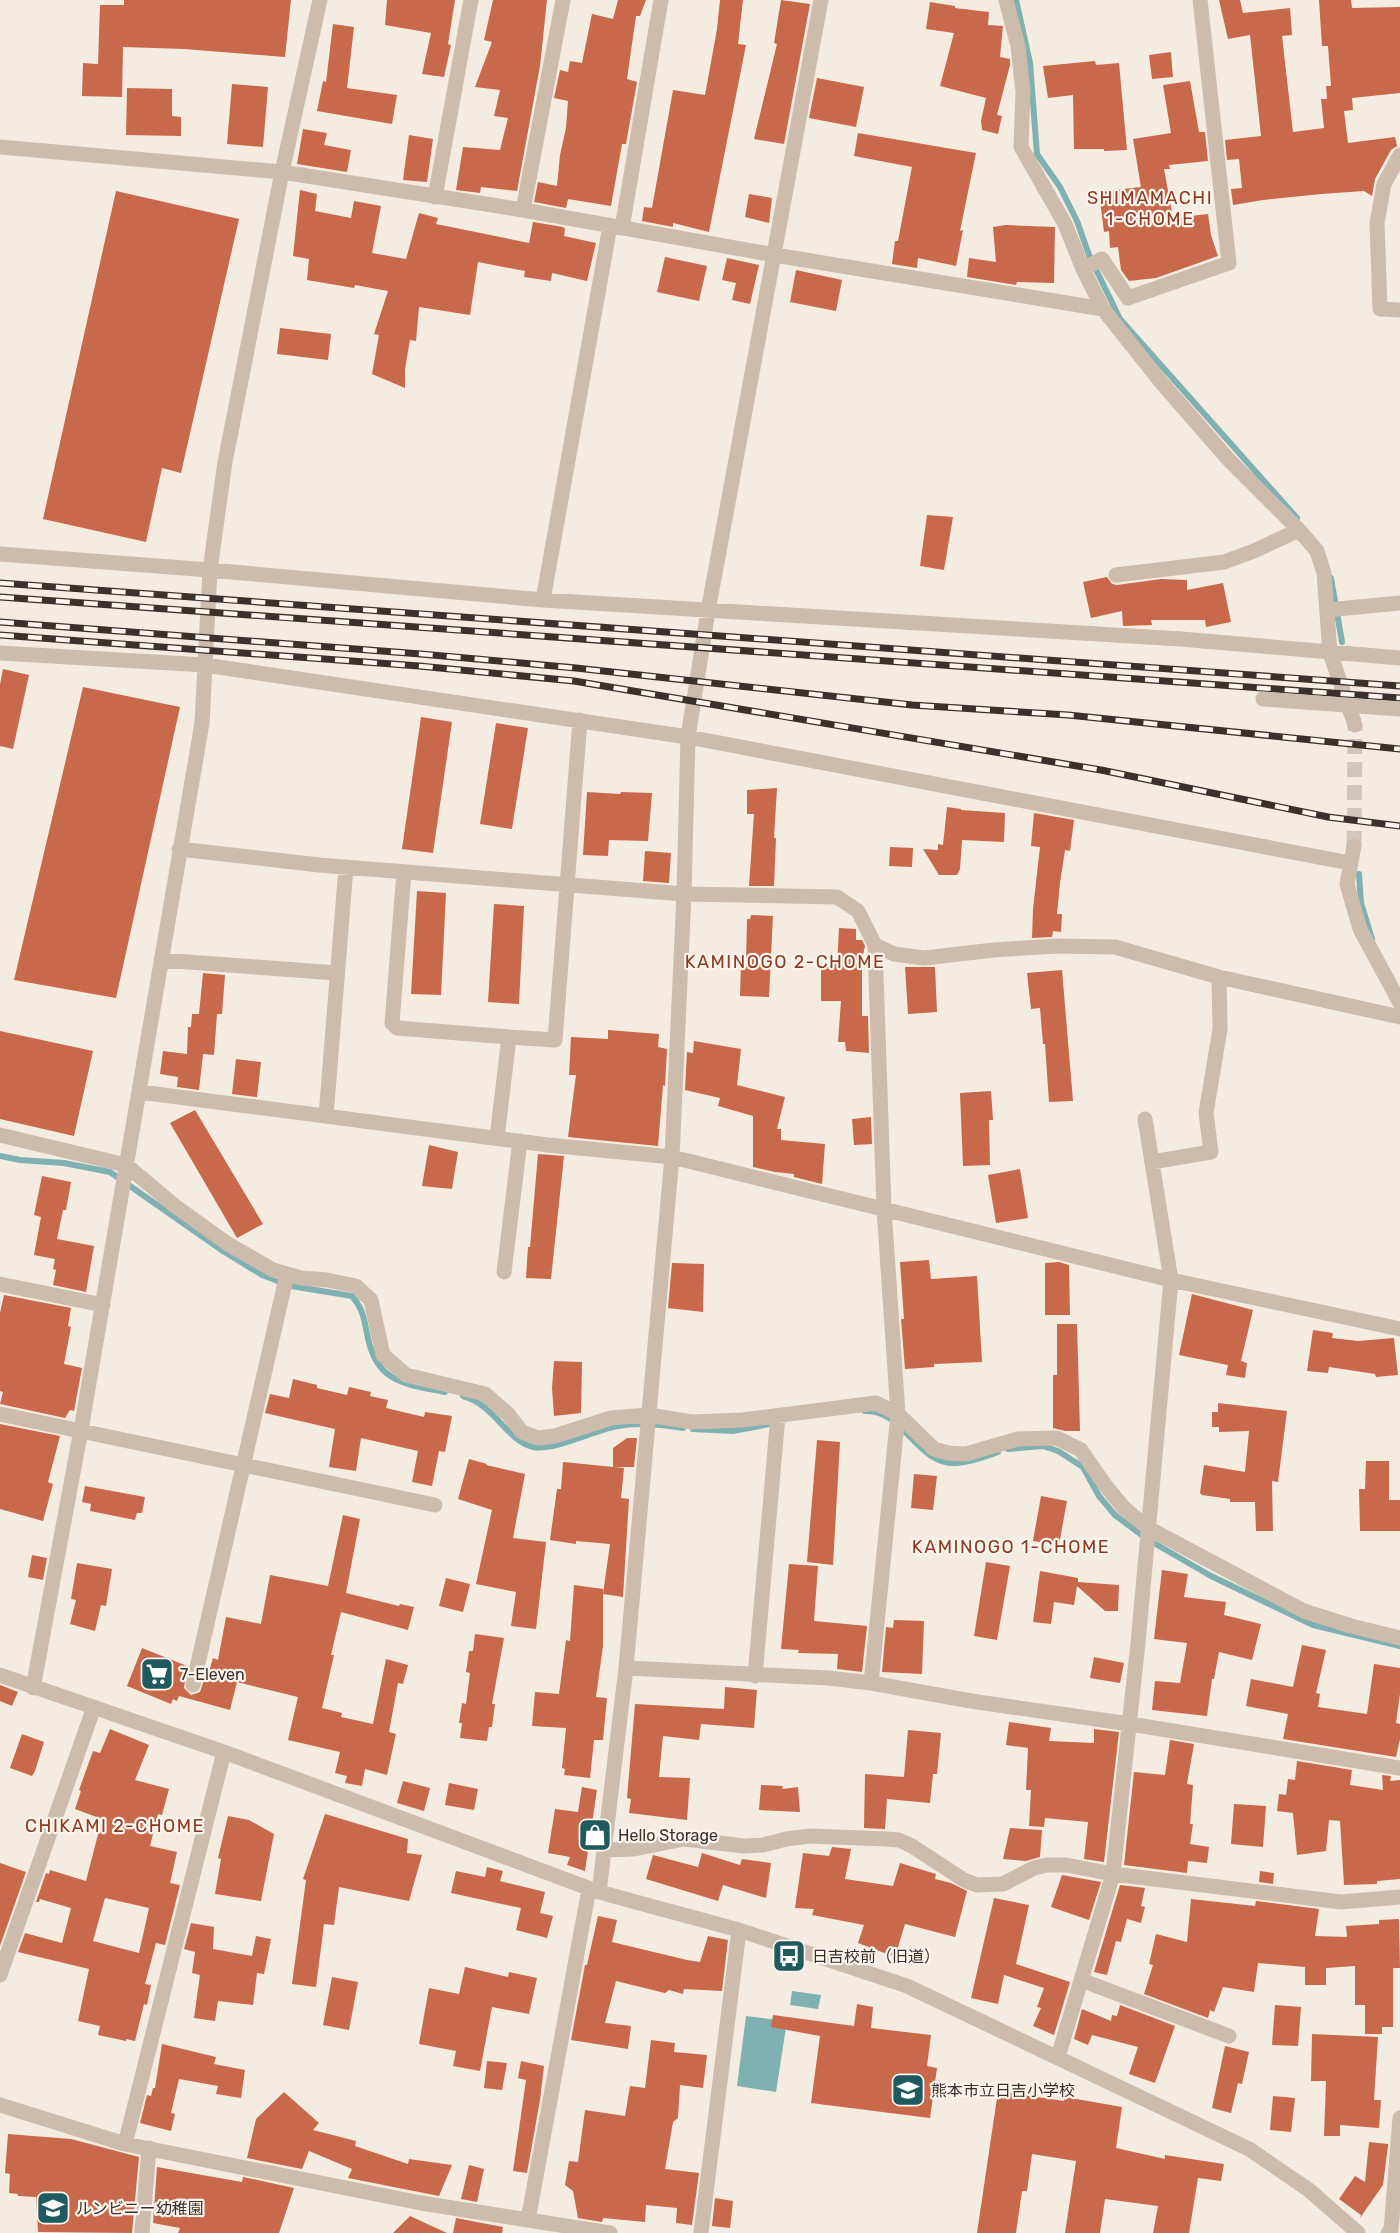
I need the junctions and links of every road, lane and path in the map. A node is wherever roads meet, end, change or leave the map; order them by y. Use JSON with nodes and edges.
{"nodes":[{"id":1,"x":320,"y":0,"type":"edge"},
{"id":2,"x":471,"y":0,"type":"edge"},
{"id":3,"x":563,"y":0,"type":"edge"},
{"id":4,"x":662,"y":0,"type":"edge"},
{"id":5,"x":821,"y":0,"type":"edge"},
{"id":6,"x":1006,"y":0,"type":"edge"},
{"id":7,"x":1200,"y":0,"type":"edge"},
{"id":8,"x":0,"y":147,"type":"edge"},
{"id":9,"x":1400,"y":156,"type":"edge"},
{"id":10,"x":282,"y":172,"type":"junction"},
{"id":11,"x":435,"y":197,"type":"junction"},
{"id":12,"x":523,"y":210,"type":"junction"},
{"id":13,"x":616,"y":227,"type":"junction"},
{"id":14,"x":775,"y":255,"type":"junction"},
{"id":15,"x":1083,"y":269,"type":"junction"},
{"id":16,"x":1103,"y":309,"type":"junction"},
{"id":17,"x":1400,"y":310,"type":"edge"},
{"id":18,"x":1299,"y":530,"type":"junction"},
{"id":19,"x":0,"y":554,"type":"edge"},
{"id":20,"x":210,"y":570,"type":"junction"},
{"id":21,"x":1116,"y":575,"type":"dead end"},
{"id":22,"x":543,"y":600,"type":"junction"},
{"id":23,"x":1400,"y":603,"type":"edge"},
{"id":24,"x":1334,"y":609,"type":"junction"},
{"id":25,"x":708,"y":611,"type":"junction"},
{"id":26,"x":0,"y":653,"type":"edge"},
{"id":27,"x":1330,"y":653,"type":"junction"},
{"id":28,"x":1400,"y":658,"type":"edge"},
{"id":29,"x":205,"y":665,"type":"junction"},
{"id":30,"x":1263,"y":699,"type":"dead end"},
{"id":31,"x":1400,"y":710,"type":"edge"},
{"id":32,"x":580,"y":720,"type":"junction"},
{"id":33,"x":1355,"y":725,"type":"tunnel mouth"},
{"id":34,"x":688,"y":737,"type":"junction"},
{"id":35,"x":1354,"y":846,"type":"tunnel mouth"},
{"id":36,"x":179,"y":849,"type":"junction"},
{"id":37,"x":1350,"y":863,"type":"junction"},
{"id":38,"x":346,"y":867,"type":"junction"},
{"id":39,"x":404,"y":872,"type":"junction"},
{"id":40,"x":566,"y":885,"type":"junction"},
{"id":41,"x":684,"y":894,"type":"junction"},
{"id":42,"x":875,"y":945,"type":"junction"},
{"id":43,"x":161,"y":960,"type":"junction"},
{"id":44,"x":337,"y":973,"type":"junction"},
{"id":45,"x":1219,"y":977,"type":"junction"},
{"id":46,"x":1400,"y":1003,"type":"edge"},
{"id":47,"x":1400,"y":1017,"type":"edge"},
{"id":48,"x":509,"y":1037,"type":"junction"},
{"id":49,"x":140,"y":1092,"type":"junction"},
{"id":50,"x":326,"y":1116,"type":"junction"},
{"id":51,"x":1144,"y":1119,"type":"dead end"},
{"id":52,"x":0,"y":1135,"type":"edge"},
{"id":53,"x":497,"y":1138,"type":"junction"},
{"id":54,"x":520,"y":1142,"type":"junction"},
{"id":55,"x":672,"y":1157,"type":"junction"},
{"id":56,"x":1152,"y":1162,"type":"junction"},
{"id":57,"x":126,"y":1165,"type":"junction"},
{"id":58,"x":884,"y":1209,"type":"junction"},
{"id":59,"x":504,"y":1272,"type":"dead end"},
{"id":60,"x":287,"y":1274,"type":"junction"},
{"id":61,"x":1171,"y":1280,"type":"junction"},
{"id":62,"x":0,"y":1284,"type":"edge"},
{"id":63,"x":103,"y":1305,"type":"junction"},
{"id":64,"x":1400,"y":1329,"type":"edge"},
{"id":65,"x":0,"y":1413,"type":"edge"},
{"id":66,"x":898,"y":1414,"type":"junction"},
{"id":67,"x":648,"y":1415,"type":"junction"},
{"id":68,"x":778,"y":1416,"type":"junction"},
{"id":69,"x":81,"y":1430,"type":"junction"},
{"id":70,"x":243,"y":1463,"type":"junction"},
{"id":71,"x":435,"y":1504,"type":"dead end"},
{"id":72,"x":1148,"y":1528,"type":"junction"},
{"id":73,"x":1400,"y":1638,"type":"edge"},
{"id":74,"x":626,"y":1668,"type":"junction"},
{"id":75,"x":0,"y":1675,"type":"edge"},
{"id":76,"x":755,"y":1676,"type":"junction"},
{"id":77,"x":871,"y":1683,"type":"junction"},
{"id":78,"x":193,"y":1685,"type":"dead end"},
{"id":79,"x":33,"y":1688,"type":"junction"},
{"id":80,"x":94,"y":1707,"type":"junction"},
{"id":81,"x":1130,"y":1724,"type":"junction"},
{"id":82,"x":224,"y":1752,"type":"junction"},
{"id":83,"x":1400,"y":1767,"type":"edge"},
{"id":84,"x":605,"y":1850,"type":"junction"},
{"id":85,"x":1113,"y":1874,"type":"junction"},
{"id":86,"x":594,"y":1891,"type":"junction"},
{"id":87,"x":1400,"y":1897,"type":"edge"},
{"id":88,"x":740,"y":1930,"type":"junction"},
{"id":89,"x":0,"y":1975,"type":"edge"},
{"id":90,"x":1081,"y":1980,"type":"junction"},
{"id":91,"x":1229,"y":2036,"type":"dead end"},
{"id":92,"x":1058,"y":2057,"type":"junction"},
{"id":93,"x":0,"y":2105,"type":"edge"},
{"id":94,"x":1400,"y":2118,"type":"edge"},
{"id":95,"x":125,"y":2144,"type":"junction"},
{"id":96,"x":149,"y":2148,"type":"junction"},
{"id":97,"x":528,"y":2220,"type":"junction"},
{"id":98,"x":1392,"y":2232,"type":"edge"},
{"id":99,"x":142,"y":2233,"type":"edge"},
{"id":100,"x":610,"y":2233,"type":"edge"},
{"id":101,"x":701,"y":2233,"type":"edge"},
{"id":102,"x":1358,"y":2233,"type":"edge"}],
"edges":[{"from":1,"to":10,"type":"street"},
{"from":2,"to":11,"type":"street"},
{"from":3,"to":12,"type":"street"},
{"from":4,"to":13,"type":"street"},
{"from":5,"to":14,"type":"street"},
{"from":6,"to":15,"type":"street"},
{"from":7,"to":15,"type":"street"},
{"from":8,"to":10,"type":"street"},
{"from":9,"to":17,"type":"street"},
{"from":10,"to":11,"type":"street"},
{"from":10,"to":20,"type":"street"},
{"from":11,"to":12,"type":"street"},
{"from":12,"to":13,"type":"street"},
{"from":13,"to":14,"type":"street"},
{"from":13,"to":22,"type":"street"},
{"from":14,"to":16,"type":"street"},
{"from":14,"to":25,"type":"street"},
{"from":15,"to":16,"type":"street"},
{"from":16,"to":18,"type":"street"},
{"from":18,"to":21,"type":"street"},
{"from":18,"to":24,"type":"street"},
{"from":19,"to":20,"type":"street"},
{"from":20,"to":22,"type":"street"},
{"from":20,"to":29,"type":"street"},
{"from":22,"to":25,"type":"street"},
{"from":23,"to":24,"type":"street"},
{"from":24,"to":27,"type":"street"},
{"from":25,"to":27,"type":"street"},
{"from":25,"to":34,"type":"street"},
{"from":26,"to":29,"type":"street"},
{"from":27,"to":28,"type":"street"},
{"from":27,"to":33,"type":"street"},
{"from":29,"to":32,"type":"street"},
{"from":29,"to":36,"type":"street"},
{"from":30,"to":31,"type":"street","bridge":true},
{"from":32,"to":34,"type":"street"},
{"from":32,"to":40,"type":"street"},
{"from":34,"to":37,"type":"street"},
{"from":34,"to":41,"type":"street"},
{"from":35,"to":37,"type":"street"},
{"from":36,"to":38,"type":"street"},
{"from":36,"to":43,"type":"street"},
{"from":37,"to":46,"type":"street"},
{"from":38,"to":39,"type":"street"},
{"from":38,"to":44,"type":"street"},
{"from":39,"to":40,"type":"street"},
{"from":39,"to":48,"type":"street"},
{"from":40,"to":41,"type":"street"},
{"from":40,"to":48,"type":"street"},
{"from":41,"to":42,"type":"street"},
{"from":41,"to":55,"type":"street"},
{"from":42,"to":45,"type":"street"},
{"from":42,"to":58,"type":"street"},
{"from":43,"to":44,"type":"street"},
{"from":43,"to":49,"type":"street"},
{"from":44,"to":50,"type":"street"},
{"from":45,"to":47,"type":"street"},
{"from":45,"to":56,"type":"street"},
{"from":48,"to":53,"type":"street"},
{"from":49,"to":50,"type":"street"},
{"from":49,"to":57,"type":"street"},
{"from":50,"to":53,"type":"street"},
{"from":51,"to":56,"type":"street"},
{"from":52,"to":57,"type":"street"},
{"from":53,"to":54,"type":"street"},
{"from":54,"to":55,"type":"street"},
{"from":54,"to":59,"type":"street"},
{"from":55,"to":58,"type":"street"},
{"from":55,"to":67,"type":"street"},
{"from":56,"to":61,"type":"street"},
{"from":57,"to":60,"type":"street"},
{"from":57,"to":63,"type":"street"},
{"from":58,"to":61,"type":"street"},
{"from":58,"to":66,"type":"street"},
{"from":60,"to":67,"type":"street"},
{"from":60,"to":70,"type":"street"},
{"from":61,"to":64,"type":"street"},
{"from":61,"to":72,"type":"street"},
{"from":62,"to":63,"type":"street"},
{"from":63,"to":69,"type":"street"},
{"from":65,"to":69,"type":"street"},
{"from":66,"to":68,"type":"street"},
{"from":66,"to":72,"type":"street"},
{"from":66,"to":77,"type":"street"},
{"from":67,"to":68,"type":"street"},
{"from":67,"to":74,"type":"street"},
{"from":68,"to":76,"type":"street"},
{"from":69,"to":70,"type":"street"},
{"from":69,"to":79,"type":"street"},
{"from":70,"to":71,"type":"street"},
{"from":70,"to":78,"type":"street"},
{"from":72,"to":73,"type":"street"},
{"from":72,"to":81,"type":"street"},
{"from":74,"to":76,"type":"street"},
{"from":74,"to":84,"type":"street"},
{"from":75,"to":79,"type":"street"},
{"from":76,"to":77,"type":"street"},
{"from":77,"to":81,"type":"street"},
{"from":79,"to":80,"type":"street"},
{"from":80,"to":82,"type":"street"},
{"from":80,"to":89,"type":"street"},
{"from":81,"to":83,"type":"street"},
{"from":81,"to":85,"type":"street"},
{"from":82,"to":86,"type":"street"},
{"from":82,"to":95,"type":"street"},
{"from":84,"to":85,"type":"street"},
{"from":84,"to":86,"type":"street"},
{"from":85,"to":87,"type":"street"},
{"from":85,"to":90,"type":"street"},
{"from":86,"to":88,"type":"street"},
{"from":86,"to":97,"type":"street"},
{"from":88,"to":92,"type":"street"},
{"from":88,"to":101,"type":"street"},
{"from":90,"to":91,"type":"street"},
{"from":90,"to":92,"type":"street"},
{"from":92,"to":102,"type":"street"},
{"from":93,"to":95,"type":"street"},
{"from":94,"to":98,"type":"street"},
{"from":95,"to":96,"type":"street"},
{"from":96,"to":97,"type":"street"},
{"from":96,"to":99,"type":"street"},
{"from":97,"to":100,"type":"street"}]}
